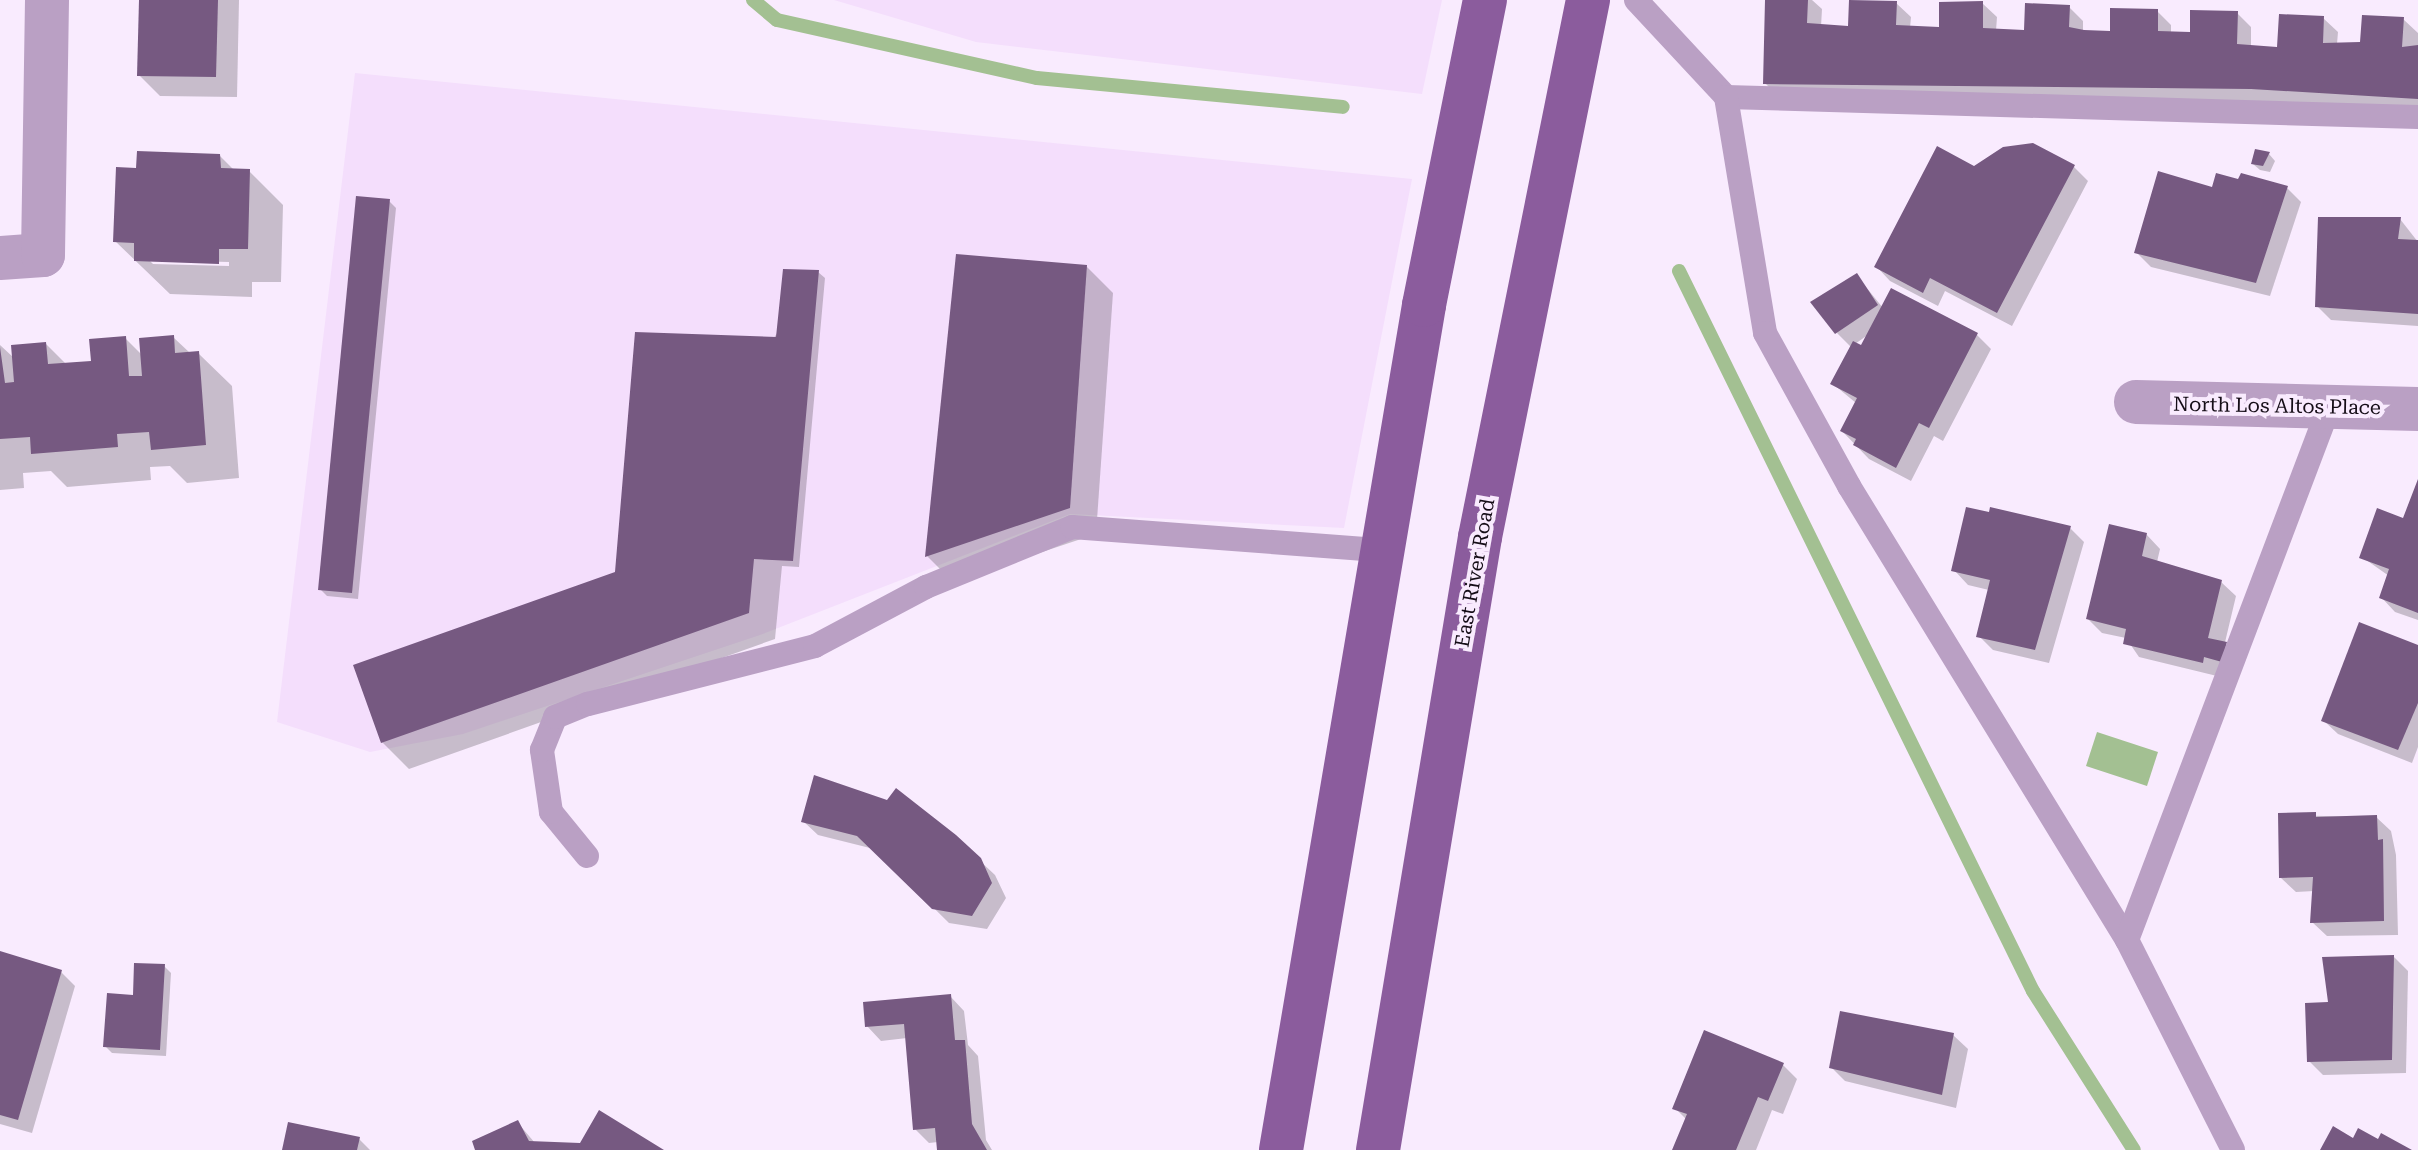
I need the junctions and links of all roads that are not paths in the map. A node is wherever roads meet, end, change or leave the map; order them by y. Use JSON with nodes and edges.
{"nodes":[{"id":1,"x":47,"y":0,"type":"edge"},
{"id":2,"x":1485,"y":0,"type":"edge"},
{"id":3,"x":1588,"y":0,"type":"edge"},
{"id":4,"x":1636,"y":0,"type":"edge"},
{"id":5,"x":1726,"y":97,"type":"junction"},
{"id":6,"x":2418,"y":117,"type":"edge"},
{"id":7,"x":0,"y":258,"type":"edge"},
{"id":8,"x":2136,"y":402,"type":"dead end"},
{"id":9,"x":2329,"y":407,"type":"junction"},
{"id":10,"x":2418,"y":409,"type":"edge"},
{"id":11,"x":1381,"y":550,"type":"junction"},
{"id":12,"x":587,"y":856,"type":"dead end"},
{"id":13,"x":2127,"y":940,"type":"junction"},
{"id":14,"x":1281,"y":1150,"type":"edge"},
{"id":15,"x":1378,"y":1150,"type":"edge"},
{"id":16,"x":2233,"y":1150,"type":"edge"}],
"edges":[{"from":1,"to":7,"type":"street"},
{"from":2,"to":11,"type":"main road"},
{"from":3,"to":15,"type":"main road","name":"East River Road"},
{"from":4,"to":5,"type":"lane"},
{"from":5,"to":6,"type":"lane"},
{"from":5,"to":13,"type":"lane"},
{"from":8,"to":9,"type":"street","name":"North Los Altos Place"},
{"from":9,"to":10,"type":"street","name":"North Los Altos Place"},
{"from":9,"to":13,"type":"lane"},
{"from":11,"to":12,"type":"lane"},
{"from":11,"to":14,"type":"main road"},
{"from":13,"to":16,"type":"lane"}]}
